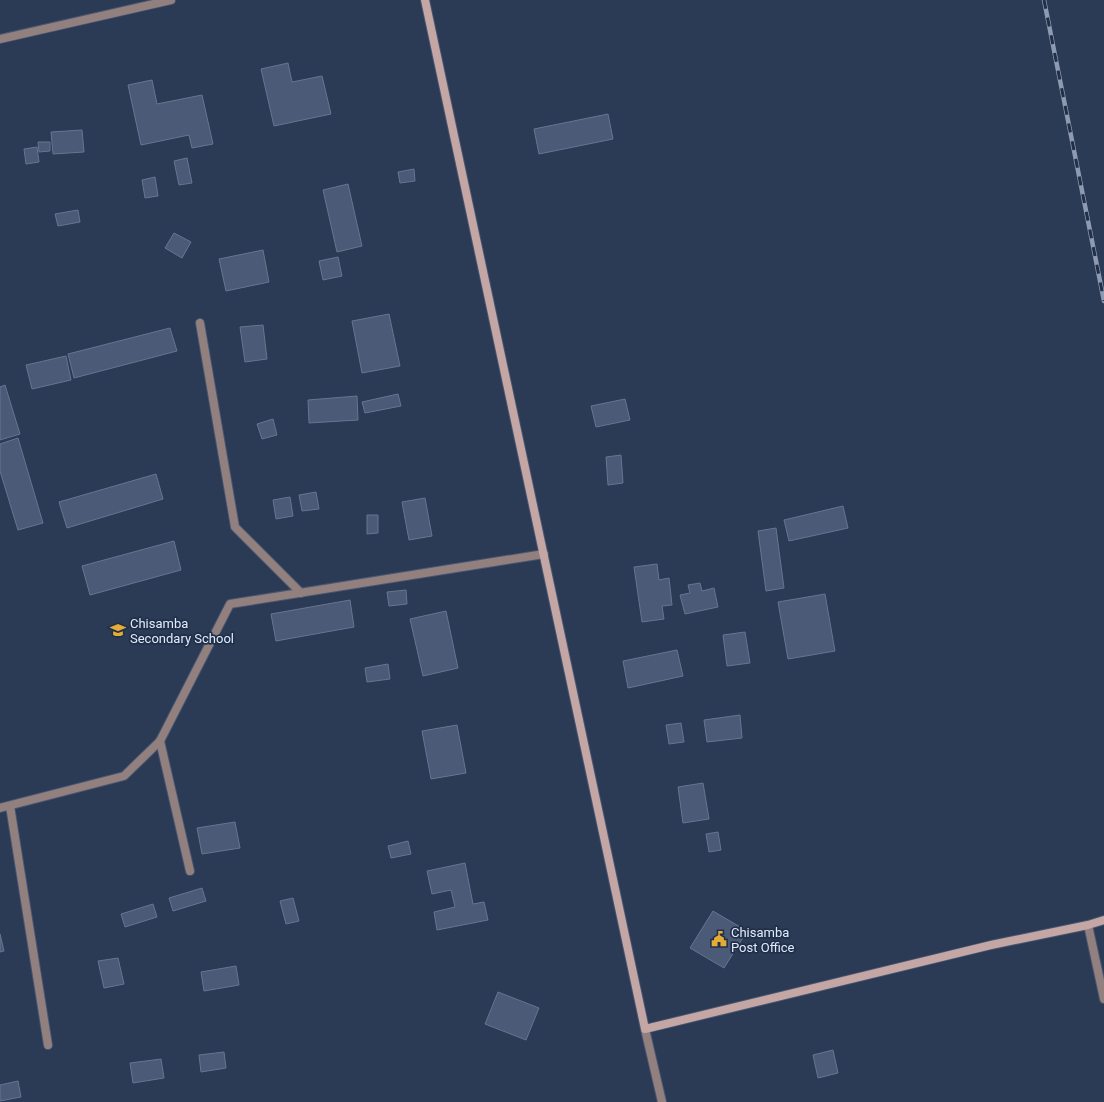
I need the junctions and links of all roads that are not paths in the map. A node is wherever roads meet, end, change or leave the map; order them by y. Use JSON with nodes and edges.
{"nodes":[{"id":1,"x":171,"y":0,"type":"edge"},
{"id":2,"x":425,"y":0,"type":"edge"},
{"id":3,"x":0,"y":39,"type":"edge"},
{"id":4,"x":200,"y":323,"type":"dead end"},
{"id":5,"x":544,"y":554,"type":"junction"},
{"id":6,"x":301,"y":593,"type":"junction"},
{"id":7,"x":160,"y":741,"type":"junction"},
{"id":8,"x":10,"y":806,"type":"junction"},
{"id":9,"x":0,"y":808,"type":"edge"},
{"id":10,"x":190,"y":871,"type":"dead end"},
{"id":11,"x":1104,"y":920,"type":"edge"},
{"id":12,"x":1088,"y":924,"type":"junction"},
{"id":13,"x":1104,"y":999,"type":"edge"},
{"id":14,"x":645,"y":1029,"type":"junction"},
{"id":15,"x":48,"y":1045,"type":"dead end"},
{"id":16,"x":662,"y":1102,"type":"edge"}],
"edges":[{"from":1,"to":3,"type":"street"},
{"from":2,"to":5,"type":"main road"},
{"from":4,"to":6,"type":"street"},
{"from":5,"to":6,"type":"street"},
{"from":5,"to":14,"type":"main road"},
{"from":6,"to":7,"type":"street"},
{"from":7,"to":8,"type":"street"},
{"from":7,"to":10,"type":"street"},
{"from":8,"to":9,"type":"street"},
{"from":8,"to":15,"type":"street"},
{"from":11,"to":12,"type":"main road"},
{"from":12,"to":13,"type":"street"},
{"from":12,"to":14,"type":"main road"},
{"from":14,"to":16,"type":"street"}]}
